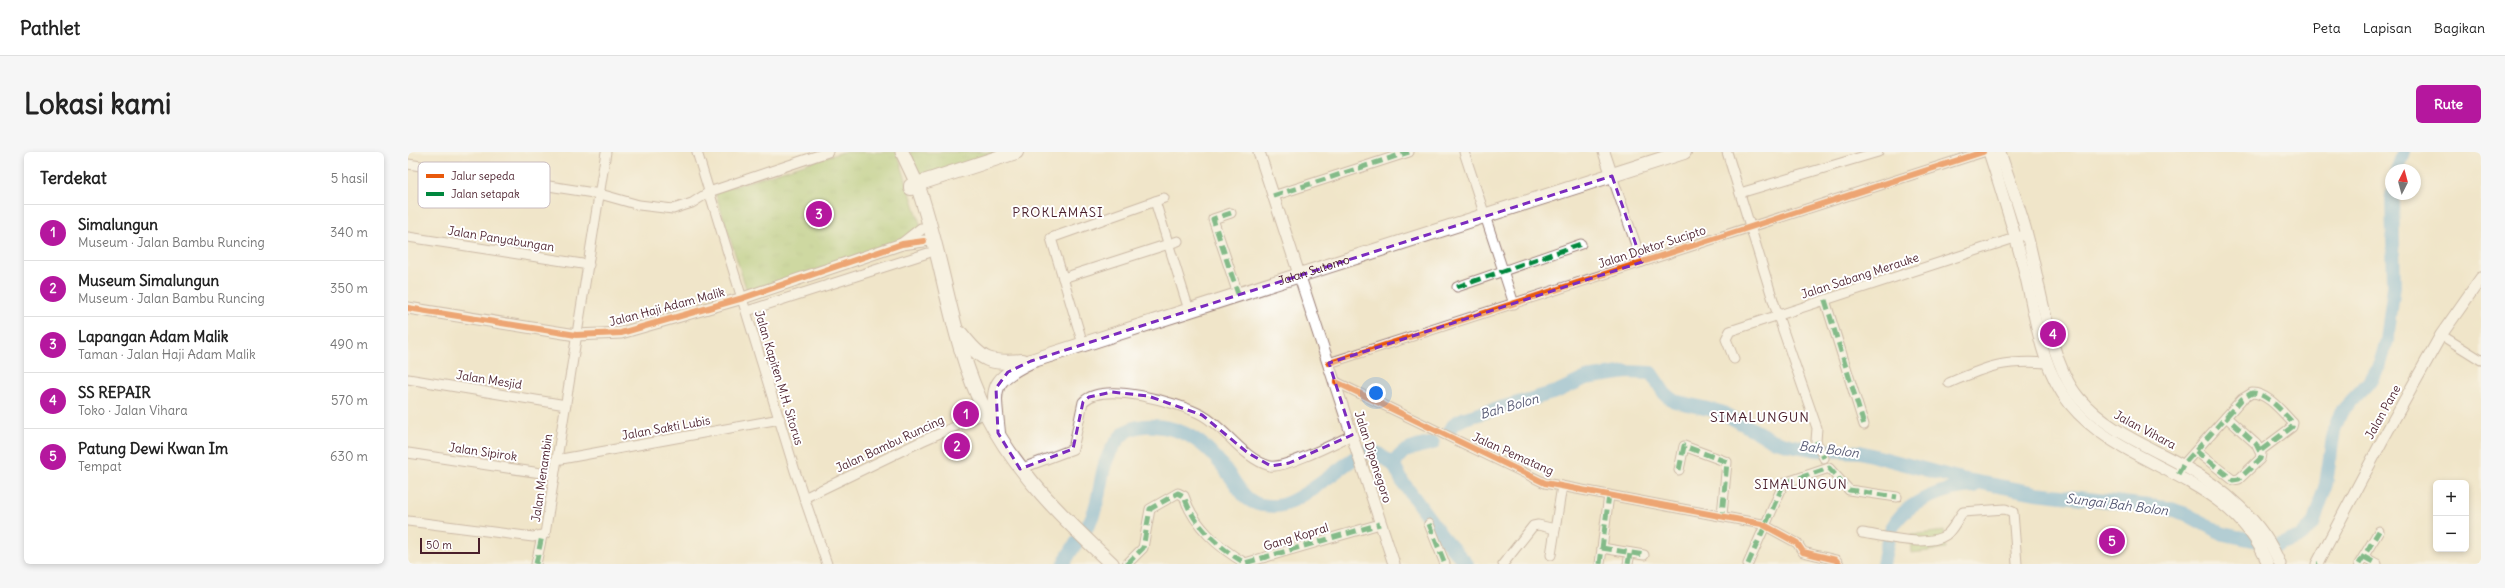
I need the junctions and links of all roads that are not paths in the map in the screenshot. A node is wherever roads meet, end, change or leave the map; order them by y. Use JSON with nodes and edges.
{"nodes":[{"id":1,"x":606,"y":152,"type":"edge"},
{"id":2,"x":697,"y":152,"type":"edge"},
{"id":3,"x":828,"y":152,"type":"edge"},
{"id":4,"x":902,"y":152,"type":"edge"},
{"id":5,"x":1016,"y":152,"type":"edge"},
{"id":6,"x":1259,"y":152,"type":"edge"},
{"id":7,"x":1409,"y":152,"type":"edge"},
{"id":8,"x":1464,"y":152,"type":"edge"},
{"id":9,"x":1604,"y":152,"type":"edge"},
{"id":10,"x":1684,"y":152,"type":"edge"},
{"id":11,"x":1727,"y":152,"type":"edge"},
{"id":12,"x":1878,"y":152,"type":"edge"},
{"id":13,"x":1983,"y":152,"type":"edge"},
{"id":14,"x":1989,"y":152,"type":"edge"},
{"id":15,"x":2000,"y":152,"type":"edge"},
{"id":16,"x":408,"y":164,"type":"edge"},
{"id":17,"x":418,"y":166,"type":"edge"},
{"id":18,"x":1612,"y":176,"type":"junction"},
{"id":19,"x":914,"y":185,"type":"junction"},
{"id":20,"x":550,"y":186,"type":"edge"},
{"id":21,"x":709,"y":192,"type":"junction"},
{"id":22,"x":1740,"y":193,"type":"junction"},
{"id":23,"x":600,"y":194,"type":"junction"},
{"id":24,"x":1273,"y":196,"type":"junction"},
{"id":25,"x":1164,"y":198,"type":"dead end"},
{"id":26,"x":1155,"y":202,"type":"junction"},
{"id":27,"x":1231,"y":213,"type":"dead end"},
{"id":28,"x":1484,"y":216,"type":"junction"},
{"id":29,"x":1750,"y":225,"type":"junction"},
{"id":30,"x":2022,"y":236,"type":"junction"},
{"id":31,"x":408,"y":237,"type":"edge"},
{"id":32,"x":924,"y":241,"type":"junction"},
{"id":33,"x":1178,"y":241,"type":"dead end"},
{"id":34,"x":1168,"y":244,"type":"junction"},
{"id":35,"x":1581,"y":244,"type":"dead end"},
{"id":36,"x":1642,"y":262,"type":"junction"},
{"id":37,"x":590,"y":265,"type":"junction"},
{"id":38,"x":1502,"y":270,"type":"junction"},
{"id":39,"x":1298,"y":275,"type":"junction"},
{"id":40,"x":1063,"y":278,"type":"junction"},
{"id":41,"x":2481,"y":278,"type":"edge"},
{"id":42,"x":1458,"y":287,"type":"dead end"},
{"id":43,"x":946,"y":289,"type":"junction"},
{"id":44,"x":1238,"y":294,"type":"junction"},
{"id":45,"x":742,"y":298,"type":"junction"},
{"id":46,"x":2037,"y":298,"type":"junction"},
{"id":47,"x":1825,"y":300,"type":"junction"},
{"id":48,"x":1514,"y":304,"type":"junction"},
{"id":49,"x":408,"y":308,"type":"edge"},
{"id":50,"x":1189,"y":310,"type":"junction"},
{"id":51,"x":747,"y":311,"type":"junction"},
{"id":52,"x":1778,"y":316,"type":"junction"},
{"id":53,"x":958,"y":329,"type":"junction"},
{"id":54,"x":576,"y":335,"type":"junction"},
{"id":55,"x":2441,"y":335,"type":"junction"},
{"id":56,"x":1083,"y":344,"type":"junction"},
{"id":57,"x":1734,"y":359,"type":"dead end"},
{"id":58,"x":2481,"y":360,"type":"edge"},
{"id":59,"x":1031,"y":361,"type":"junction"},
{"id":60,"x":1328,"y":363,"type":"junction"},
{"id":61,"x":2047,"y":363,"type":"junction"},
{"id":62,"x":2056,"y":372,"type":"junction"},
{"id":63,"x":408,"y":379,"type":"edge"},
{"id":64,"x":1336,"y":382,"type":"junction"},
{"id":65,"x":1949,"y":383,"type":"dead end"},
{"id":66,"x":566,"y":405,"type":"junction"},
{"id":67,"x":986,"y":413,"type":"junction"},
{"id":68,"x":2226,"y":417,"type":"junction"},
{"id":69,"x":780,"y":419,"type":"junction"},
{"id":70,"x":1864,"y":425,"type":"dead end"},
{"id":71,"x":998,"y":433,"type":"junction"},
{"id":72,"x":1353,"y":438,"type":"junction"},
{"id":73,"x":2196,"y":451,"type":"junction"},
{"id":74,"x":2260,"y":451,"type":"junction"},
{"id":75,"x":408,"y":453,"type":"edge"},
{"id":76,"x":1824,"y":458,"type":"dead end"},
{"id":77,"x":556,"y":460,"type":"junction"},
{"id":78,"x":1020,"y":469,"type":"junction"},
{"id":79,"x":1679,"y":470,"type":"dead end"},
{"id":80,"x":2180,"y":470,"type":"junction"},
{"id":81,"x":554,"y":475,"type":"junction"},
{"id":82,"x":1562,"y":486,"type":"junction"},
{"id":83,"x":1608,"y":495,"type":"junction"},
{"id":84,"x":1897,"y":497,"type":"dead end"},
{"id":85,"x":804,"y":498,"type":"junction"},
{"id":86,"x":1722,"y":515,"type":"junction"},
{"id":87,"x":408,"y":521,"type":"edge"},
{"id":88,"x":1380,"y":524,"type":"junction"},
{"id":89,"x":1429,"y":524,"type":"dead end"},
{"id":90,"x":1763,"y":525,"type":"junction"},
{"id":91,"x":1555,"y":529,"type":"junction"},
{"id":92,"x":2255,"y":531,"type":"junction"},
{"id":93,"x":2379,"y":531,"type":"dead end"},
{"id":94,"x":1862,"y":533,"type":"dead end"},
{"id":95,"x":542,"y":536,"type":"junction"},
{"id":96,"x":1602,"y":548,"type":"junction"},
{"id":97,"x":1630,"y":553,"type":"junction"},
{"id":98,"x":1644,"y":555,"type":"dead end"},
{"id":99,"x":1551,"y":556,"type":"dead end"},
{"id":100,"x":2278,"y":559,"type":"edge"},
{"id":101,"x":2362,"y":560,"type":"edge"},
{"id":102,"x":2267,"y":561,"type":"edge"},
{"id":103,"x":536,"y":564,"type":"edge"},
{"id":104,"x":827,"y":564,"type":"edge"},
{"id":105,"x":1112,"y":564,"type":"edge"},
{"id":106,"x":1127,"y":564,"type":"edge"},
{"id":107,"x":1245,"y":564,"type":"edge"},
{"id":108,"x":1394,"y":564,"type":"edge"},
{"id":109,"x":1445,"y":564,"type":"edge"},
{"id":110,"x":1503,"y":564,"type":"edge"},
{"id":111,"x":1600,"y":564,"type":"edge"},
{"id":112,"x":1628,"y":564,"type":"edge"},
{"id":113,"x":1748,"y":564,"type":"edge"},
{"id":114,"x":1839,"y":564,"type":"edge"},
{"id":115,"x":2017,"y":564,"type":"edge"},
{"id":116,"x":2317,"y":564,"type":"edge"},
{"id":117,"x":2377,"y":564,"type":"edge"}],
"edges":[{"from":1,"to":23,"type":"street","name":"Jalan Menambin"},
{"from":2,"to":21,"type":"street","name":"Jalan Kapiten M.H. Sitorus"},
{"from":3,"to":21,"type":"street"},
{"from":4,"to":19,"type":"main road"},
{"from":5,"to":19,"type":"main road"},
{"from":6,"to":24,"type":"street","name":"Jalan Diponegoro"},
{"from":7,"to":24,"type":"street"},
{"from":8,"to":28,"type":"street"},
{"from":9,"to":18,"type":"street"},
{"from":10,"to":18,"type":"main road","name":"Jalan Sutomo"},
{"from":11,"to":22,"type":"street"},
{"from":12,"to":22,"type":"street"},
{"from":13,"to":29,"type":"street","name":"Jalan Doktor Sucipto"},
{"from":14,"to":30,"type":"street","name":"Jalan Vihara"},
{"from":15,"to":30,"type":"street","name":"Jalan Vihara"},
{"from":16,"to":17,"type":"street"},
{"from":18,"to":28,"type":"main road","name":"Jalan Sutomo"},
{"from":18,"to":36,"type":"street"},
{"from":19,"to":32,"type":"main road"},
{"from":19,"to":43,"type":"main road"},
{"from":20,"to":23,"type":"street"},
{"from":21,"to":23,"type":"street"},
{"from":21,"to":45,"type":"street","name":"Jalan Kapiten M.H. Sitorus"},
{"from":22,"to":29,"type":"street"},
{"from":23,"to":37,"type":"street","name":"Jalan Menambin"},
{"from":24,"to":39,"type":"street","name":"Jalan Diponegoro"},
{"from":25,"to":26,"type":"street"},
{"from":26,"to":34,"type":"street"},
{"from":26,"to":40,"type":"street"},
{"from":27,"to":44,"type":"street"},
{"from":28,"to":38,"type":"street"},
{"from":28,"to":39,"type":"main road","name":"Jalan Sutomo"},
{"from":29,"to":36,"type":"street","name":"Jalan Doktor Sucipto"},
{"from":29,"to":52,"type":"street"},
{"from":30,"to":46,"type":"street","name":"Jalan Vihara"},
{"from":30,"to":47,"type":"street","name":"Jalan Sabang Merauke"},
{"from":31,"to":37,"type":"street","name":"Jalan Panyabungan"},
{"from":32,"to":43,"type":"main road"},
{"from":32,"to":45,"type":"street","name":"Jalan Haji Adam Malik"},
{"from":32,"to":51,"type":"street"},
{"from":33,"to":34,"type":"street"},
{"from":34,"to":40,"type":"street"},
{"from":34,"to":50,"type":"street"},
{"from":35,"to":38,"type":"street"},
{"from":36,"to":48,"type":"street","name":"Jalan Doktor Sucipto"},
{"from":37,"to":54,"type":"street","name":"Jalan Menambin"},
{"from":38,"to":42,"type":"street"},
{"from":38,"to":48,"type":"street"},
{"from":39,"to":44,"type":"main road","name":"Jalan Sutomo"},
{"from":39,"to":60,"type":"street","name":"Jalan Diponegoro"},
{"from":40,"to":56,"type":"street"},
{"from":41,"to":55,"type":"street","name":"Jalan Pane"},
{"from":43,"to":53,"type":"main road"},
{"from":44,"to":50,"type":"main road","name":"Jalan Sutomo"},
{"from":45,"to":51,"type":"street","name":"Jalan Kapiten M.H. Sitorus"},
{"from":45,"to":54,"type":"street","name":"Jalan Haji Adam Malik"},
{"from":46,"to":61,"type":"street","name":"Jalan Vihara"},
{"from":46,"to":62,"type":"street","name":"Jalan Vihara"},
{"from":47,"to":52,"type":"street","name":"Jalan Sabang Merauke"},
{"from":47,"to":70,"type":"street"},
{"from":48,"to":60,"type":"street","name":"Jalan Doktor Sucipto"},
{"from":49,"to":54,"type":"street","name":"Jalan Haji Adam Malik"},
{"from":50,"to":56,"type":"main road","name":"Jalan Sutomo"},
{"from":51,"to":69,"type":"street","name":"Jalan Kapiten M.H. Sitorus"},
{"from":52,"to":57,"type":"street","name":"Jalan Sabang Merauke"},
{"from":52,"to":76,"type":"street"},
{"from":53,"to":59,"type":"main road"},
{"from":53,"to":67,"type":"main road"},
{"from":54,"to":66,"type":"street","name":"Jalan Menambin"},
{"from":55,"to":58,"type":"street"},
{"from":55,"to":116,"type":"street","name":"Jalan Pane"},
{"from":56,"to":59,"type":"main road","name":"Jalan Sutomo"},
{"from":59,"to":71,"type":"main road","name":"Jalan Sutomo"},
{"from":60,"to":64,"type":"street","name":"Jalan Diponegoro"},
{"from":61,"to":62,"type":"street","name":"Jalan Vihara"},
{"from":61,"to":65,"type":"street"},
{"from":62,"to":80,"type":"street","name":"Jalan Vihara"},
{"from":63,"to":66,"type":"street","name":"Jalan Mesjid"},
{"from":64,"to":72,"type":"street","name":"Jalan Diponegoro"},
{"from":64,"to":82,"type":"street","name":"Jalan Pematang"},
{"from":66,"to":77,"type":"street","name":"Jalan Menambin"},
{"from":67,"to":71,"type":"main road"},
{"from":67,"to":85,"type":"street","name":"Jalan Bambu Runcing"},
{"from":68,"to":73,"type":"street"},
{"from":68,"to":74,"type":"street"},
{"from":68,"to":74,"type":"street"},
{"from":69,"to":77,"type":"street","name":"Jalan Sakti Lubis"},
{"from":69,"to":85,"type":"street","name":"Jalan Kapiten M.H. Sitorus"},
{"from":71,"to":78,"type":"main road"},
{"from":72,"to":78,"type":"street"},
{"from":72,"to":88,"type":"street","name":"Jalan Diponegoro"},
{"from":73,"to":74,"type":"street"},
{"from":73,"to":80,"type":"street"},
{"from":75,"to":81,"type":"street","name":"Jalan Sipirok"},
{"from":77,"to":81,"type":"street","name":"Jalan Menambin"},
{"from":78,"to":105,"type":"main road"},
{"from":79,"to":86,"type":"street"},
{"from":80,"to":92,"type":"street","name":"Jalan Vihara"},
{"from":81,"to":95,"type":"street","name":"Jalan Menambin"},
{"from":82,"to":83,"type":"street","name":"Jalan Pematang"},
{"from":82,"to":91,"type":"street"},
{"from":83,"to":86,"type":"street","name":"Jalan Pematang"},
{"from":83,"to":96,"type":"street"},
{"from":84,"to":90,"type":"street"},
{"from":85,"to":104,"type":"street","name":"Jalan Kapiten M.H. Sitorus"},
{"from":86,"to":90,"type":"street","name":"Jalan Pematang"},
{"from":87,"to":95,"type":"street","name":"Jalan Menambin"},
{"from":88,"to":107,"type":"street","name":"Gang Kopral"},
{"from":88,"to":108,"type":"street","name":"Jalan Diponegoro"},
{"from":89,"to":109,"type":"street"},
{"from":90,"to":113,"type":"street"},
{"from":90,"to":114,"type":"street","name":"Jalan Pematang"},
{"from":91,"to":99,"type":"street"},
{"from":91,"to":110,"type":"street"},
{"from":92,"to":100,"type":"street","name":"Jalan Vihara"},
{"from":92,"to":102,"type":"street","name":"Jalan Vihara"},
{"from":93,"to":101,"type":"street"},
{"from":94,"to":115,"type":"street"},
{"from":95,"to":103,"type":"street"},
{"from":96,"to":97,"type":"street"},
{"from":96,"to":111,"type":"street"},
{"from":97,"to":98,"type":"street"},
{"from":97,"to":112,"type":"street"},
{"from":101,"to":117,"type":"street"},
{"from":106,"to":107,"type":"street","name":"Gang Kopral"}]}
